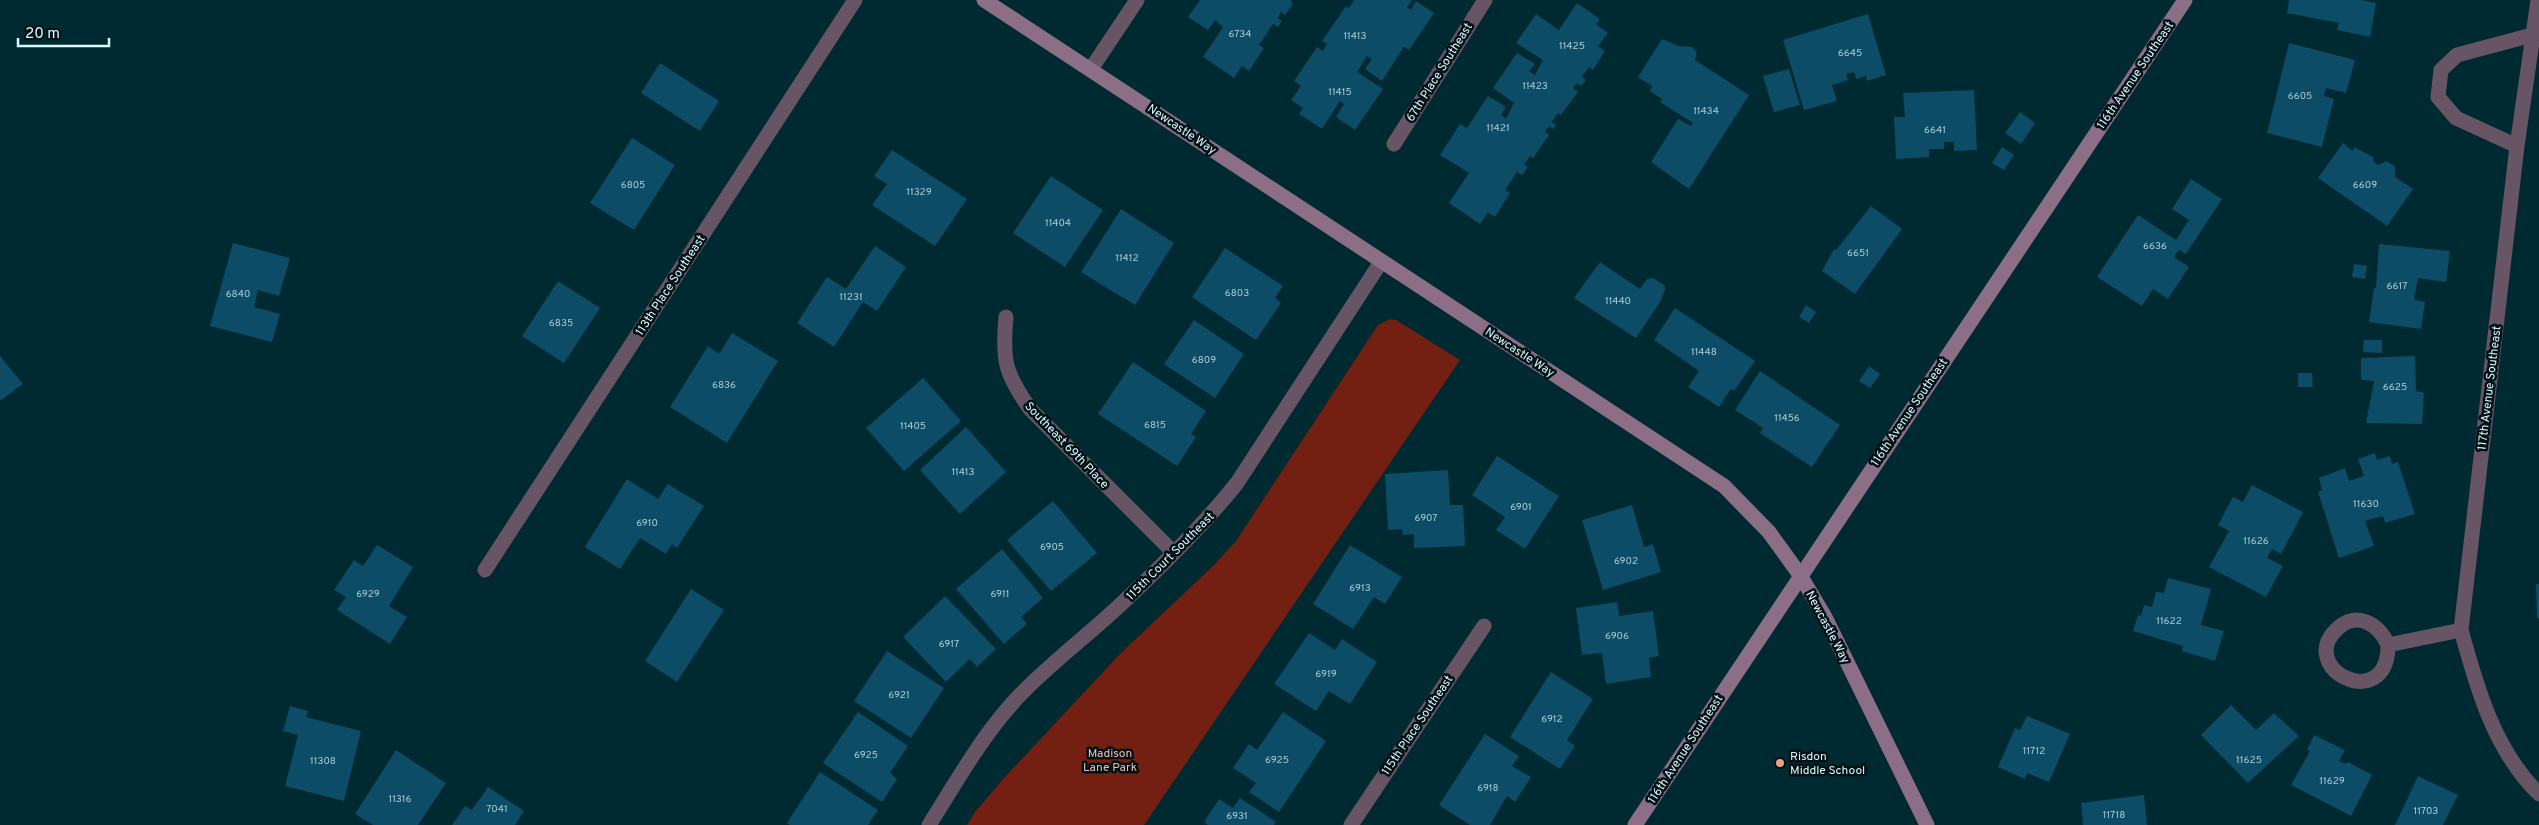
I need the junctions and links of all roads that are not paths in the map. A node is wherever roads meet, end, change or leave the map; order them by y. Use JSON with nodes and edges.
{"nodes":[{"id":1,"x":855,"y":0,"type":"edge"},
{"id":2,"x":984,"y":0,"type":"edge"},
{"id":3,"x":1138,"y":0,"type":"edge"},
{"id":4,"x":1485,"y":0,"type":"edge"},
{"id":5,"x":2185,"y":0,"type":"edge"},
{"id":6,"x":2538,"y":0,"type":"edge"},
{"id":7,"x":2532,"y":35,"type":"junction"},
{"id":8,"x":1091,"y":69,"type":"junction"},
{"id":9,"x":1394,"y":144,"type":"dead end"},
{"id":10,"x":2517,"y":146,"type":"junction"},
{"id":11,"x":1381,"y":262,"type":"junction"},
{"id":12,"x":1006,"y":317,"type":"dead end"},
{"id":13,"x":1174,"y":553,"type":"junction"},
{"id":14,"x":485,"y":570,"type":"dead end"},
{"id":15,"x":1800,"y":575,"type":"junction"},
{"id":16,"x":1484,"y":626,"type":"dead end"},
{"id":17,"x":2461,"y":630,"type":"junction"},
{"id":18,"x":2388,"y":645,"type":"junction"},
{"id":19,"x":2539,"y":794,"type":"edge"},
{"id":20,"x":929,"y":825,"type":"edge"},
{"id":21,"x":1351,"y":825,"type":"edge"},
{"id":22,"x":1635,"y":825,"type":"edge"},
{"id":23,"x":1927,"y":825,"type":"edge"}],
"edges":[{"from":1,"to":14,"type":"street","name":"113th Place Southeast"},
{"from":2,"to":8,"type":"main road","name":"Newcastle Way"},
{"from":3,"to":8,"type":"street"},
{"from":4,"to":9,"type":"street","name":"67th Place Southeast"},
{"from":5,"to":15,"type":"main road","name":"116th Avenue Southeast"},
{"from":6,"to":7,"type":"street","name":"117th Avenue Southeast"},
{"from":7,"to":10,"type":"street","name":"117th Avenue Southeast"},
{"from":7,"to":10,"type":"street"},
{"from":8,"to":11,"type":"main road","name":"Newcastle Way"},
{"from":10,"to":17,"type":"street","name":"117th Avenue Southeast"},
{"from":11,"to":13,"type":"street","name":"115th Court Southeast"},
{"from":11,"to":15,"type":"main road","name":"Newcastle Way"},
{"from":12,"to":13,"type":"street","name":"Southeast 69th Place"},
{"from":13,"to":20,"type":"street","name":"115th Court Southeast"},
{"from":15,"to":22,"type":"main road","name":"116th Avenue Southeast"},
{"from":15,"to":23,"type":"main road","name":"Newcastle Way"},
{"from":16,"to":21,"type":"street","name":"115th Place Southeast"},
{"from":17,"to":18,"type":"street"},
{"from":17,"to":19,"type":"street"},
{"from":18,"to":18,"type":"street"}]}
